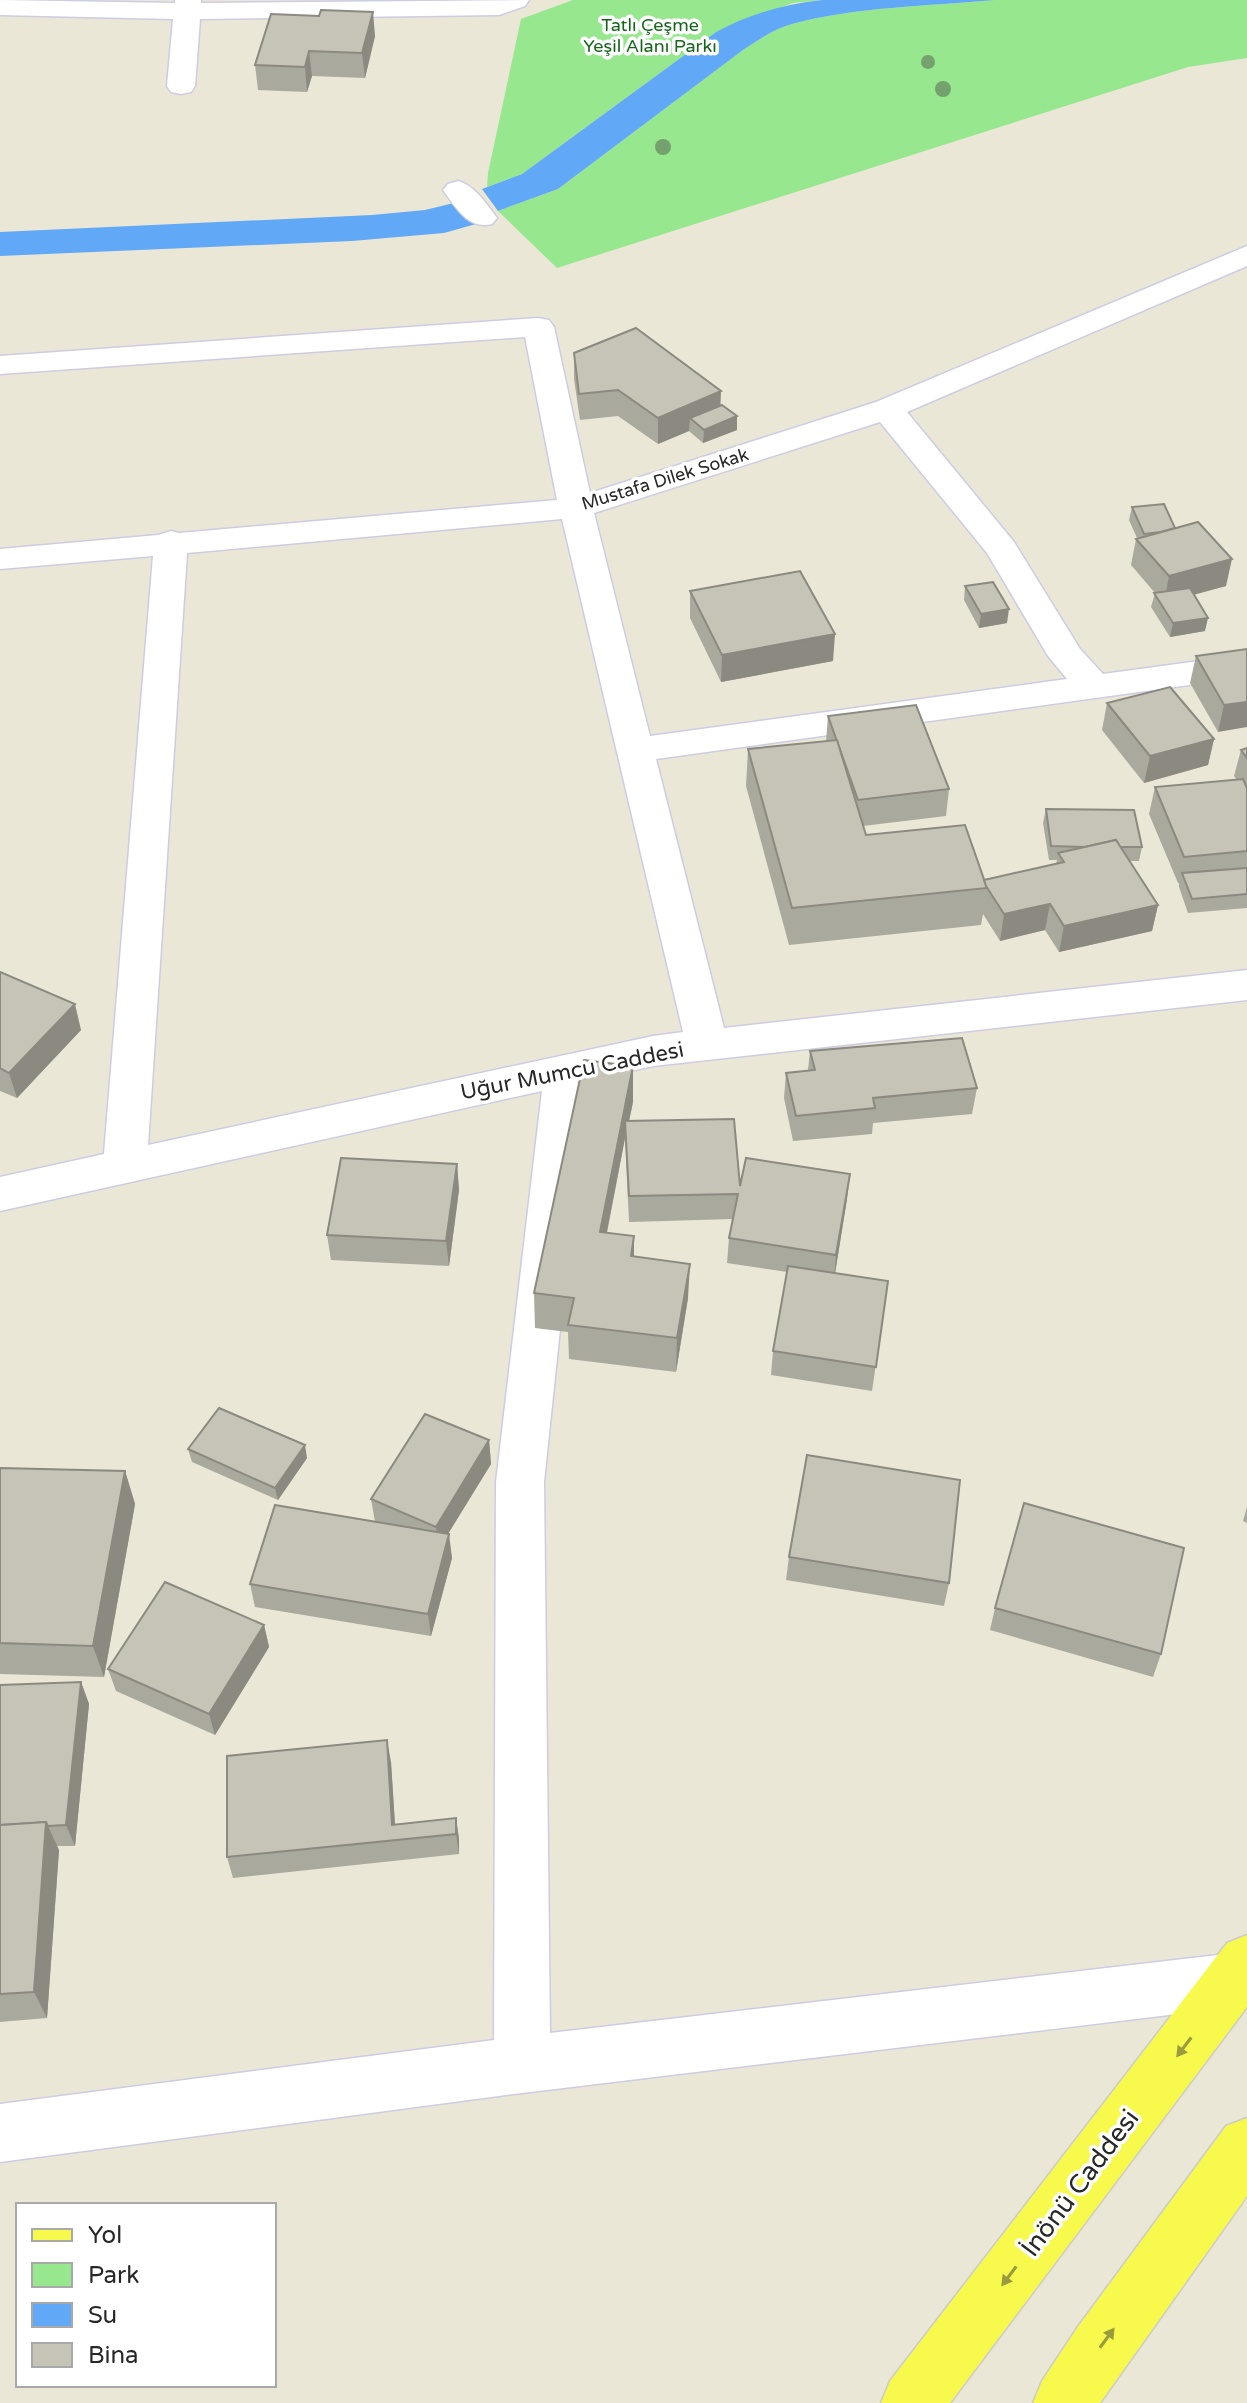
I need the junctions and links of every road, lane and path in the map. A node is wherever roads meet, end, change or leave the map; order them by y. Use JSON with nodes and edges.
{"nodes":[{"id":1,"x":516,"y":0,"type":"edge"},
{"id":2,"x":187,"y":6,"type":"edge"},
{"id":3,"x":0,"y":7,"type":"edge"},
{"id":4,"x":181,"y":86,"type":"dead end"},
{"id":5,"x":458,"y":190,"type":"dead end"},
{"id":6,"x":482,"y":218,"type":"dead end"},
{"id":7,"x":1247,"y":255,"type":"edge"},
{"id":8,"x":0,"y":365,"type":"edge"},
{"id":9,"x":887,"y":409,"type":"junction"},
{"id":10,"x":576,"y":508,"type":"junction"},
{"id":11,"x":171,"y":541,"type":"junction"},
{"id":12,"x":0,"y":559,"type":"edge"},
{"id":13,"x":1236,"y":668,"type":"edge"},
{"id":14,"x":1093,"y":686,"type":"junction"},
{"id":15,"x":635,"y":750,"type":"junction"},
{"id":16,"x":1247,"y":985,"type":"edge"},
{"id":17,"x":707,"y":1045,"type":"junction"},
{"id":18,"x":566,"y":1070,"type":"junction"},
{"id":19,"x":125,"y":1168,"type":"junction"},
{"id":20,"x":2,"y":1200,"type":"edge"},
{"id":21,"x":1241,"y":1971,"type":"edge"},
{"id":22,"x":522,"y":2065,"type":"junction"},
{"id":23,"x":0,"y":2133,"type":"edge"},
{"id":24,"x":1247,"y":2147,"type":"edge"},
{"id":25,"x":912,"y":2403,"type":"edge"},
{"id":26,"x":1064,"y":2403,"type":"edge"}],
"edges":[{"from":1,"to":2,"type":"street"},
{"from":2,"to":3,"type":"street"},
{"from":2,"to":4,"type":"street"},
{"from":5,"to":6,"type":"street"},
{"from":7,"to":9,"type":"street","name":"Mustafa Dilek Sokak"},
{"from":8,"to":10,"type":"street"},
{"from":9,"to":10,"type":"street","name":"Mustafa Dilek Sokak"},
{"from":9,"to":14,"type":"street"},
{"from":10,"to":11,"type":"street","name":"Mustafa Dilek Sokak"},
{"from":10,"to":15,"type":"street"},
{"from":11,"to":12,"type":"street","name":"Mustafa Dilek Sokak"},
{"from":11,"to":19,"type":"street"},
{"from":13,"to":14,"type":"street"},
{"from":14,"to":15,"type":"street"},
{"from":15,"to":17,"type":"street"},
{"from":16,"to":17,"type":"street","name":"Uğur Mumcu Caddesi"},
{"from":17,"to":18,"type":"street","name":"Uğur Mumcu Caddesi"},
{"from":18,"to":19,"type":"street","name":"Uğur Mumcu Caddesi"},
{"from":18,"to":22,"type":"street"},
{"from":19,"to":20,"type":"street","name":"Uğur Mumcu Caddesi"},
{"from":21,"to":22,"type":"street"},
{"from":21,"to":25,"type":"main road","name":"İnönü Caddesi","one_way":true},
{"from":22,"to":23,"type":"street"},
{"from":26,"to":24,"type":"main road","one_way":true}]}
